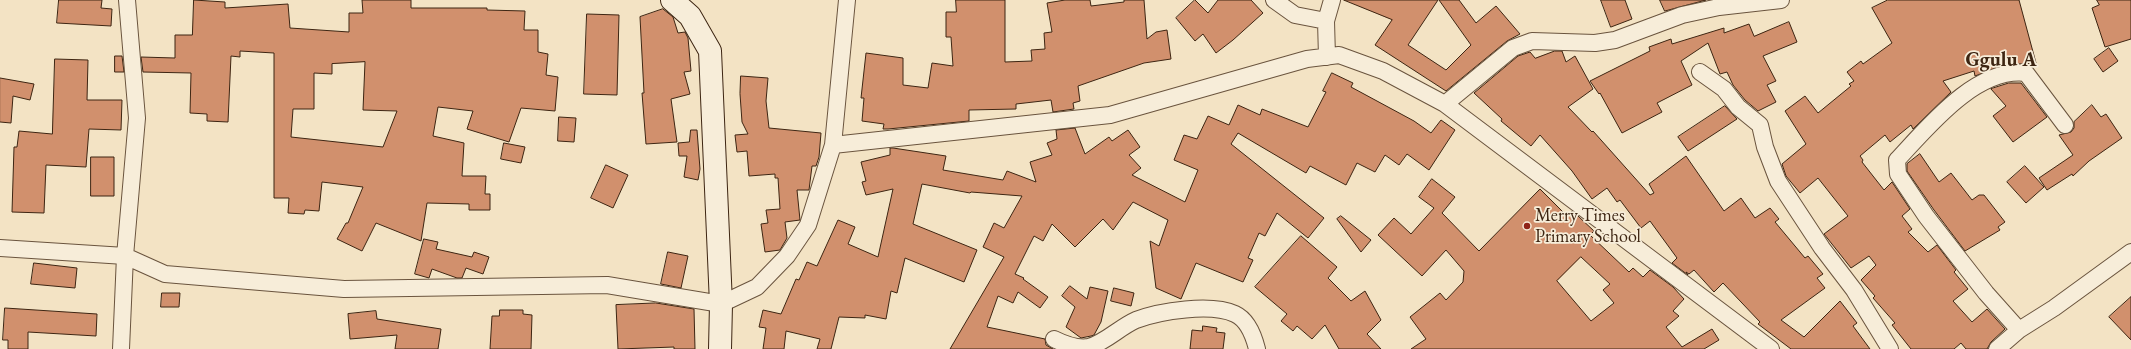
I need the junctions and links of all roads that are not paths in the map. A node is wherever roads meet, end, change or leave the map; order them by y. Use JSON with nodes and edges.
{"nodes":[{"id":1,"x":127,"y":0,"type":"edge"},
{"id":2,"x":672,"y":0,"type":"edge"},
{"id":3,"x":847,"y":0,"type":"edge"},
{"id":4,"x":1274,"y":0,"type":"edge"},
{"id":5,"x":1332,"y":0,"type":"edge"},
{"id":6,"x":1781,"y":0,"type":"edge"},
{"id":7,"x":1326,"y":21,"type":"junction"},
{"id":8,"x":1327,"y":57,"type":"junction"},
{"id":9,"x":1700,"y":72,"type":"dead end"},
{"id":10,"x":1445,"y":104,"type":"junction"},
{"id":11,"x":2065,"y":125,"type":"dead end"},
{"id":12,"x":833,"y":145,"type":"junction"},
{"id":13,"x":0,"y":248,"type":"edge"},
{"id":14,"x":2131,"y":252,"type":"edge"},
{"id":15,"x":125,"y":256,"type":"junction"},
{"id":16,"x":721,"y":304,"type":"junction"},
{"id":17,"x":2019,"y":330,"type":"junction"},
{"id":18,"x":1054,"y":339,"type":"dead end"},
{"id":19,"x":121,"y":349,"type":"edge"},
{"id":20,"x":720,"y":349,"type":"edge"},
{"id":21,"x":1257,"y":349,"type":"edge"},
{"id":22,"x":1771,"y":349,"type":"edge"},
{"id":23,"x":1890,"y":349,"type":"edge"},
{"id":24,"x":1997,"y":349,"type":"edge"}],
"edges":[{"from":1,"to":15,"type":"street"},
{"from":2,"to":16,"type":"street"},
{"from":3,"to":12,"type":"street"},
{"from":4,"to":7,"type":"street"},
{"from":5,"to":7,"type":"street"},
{"from":6,"to":10,"type":"street"},
{"from":7,"to":8,"type":"street"},
{"from":8,"to":10,"type":"street"},
{"from":8,"to":12,"type":"street"},
{"from":9,"to":23,"type":"street"},
{"from":10,"to":22,"type":"street"},
{"from":11,"to":17,"type":"street"},
{"from":12,"to":16,"type":"street"},
{"from":13,"to":15,"type":"street"},
{"from":14,"to":17,"type":"street"},
{"from":15,"to":16,"type":"street"},
{"from":15,"to":19,"type":"street"},
{"from":16,"to":20,"type":"street"},
{"from":17,"to":24,"type":"street"},
{"from":18,"to":21,"type":"street"}]}
